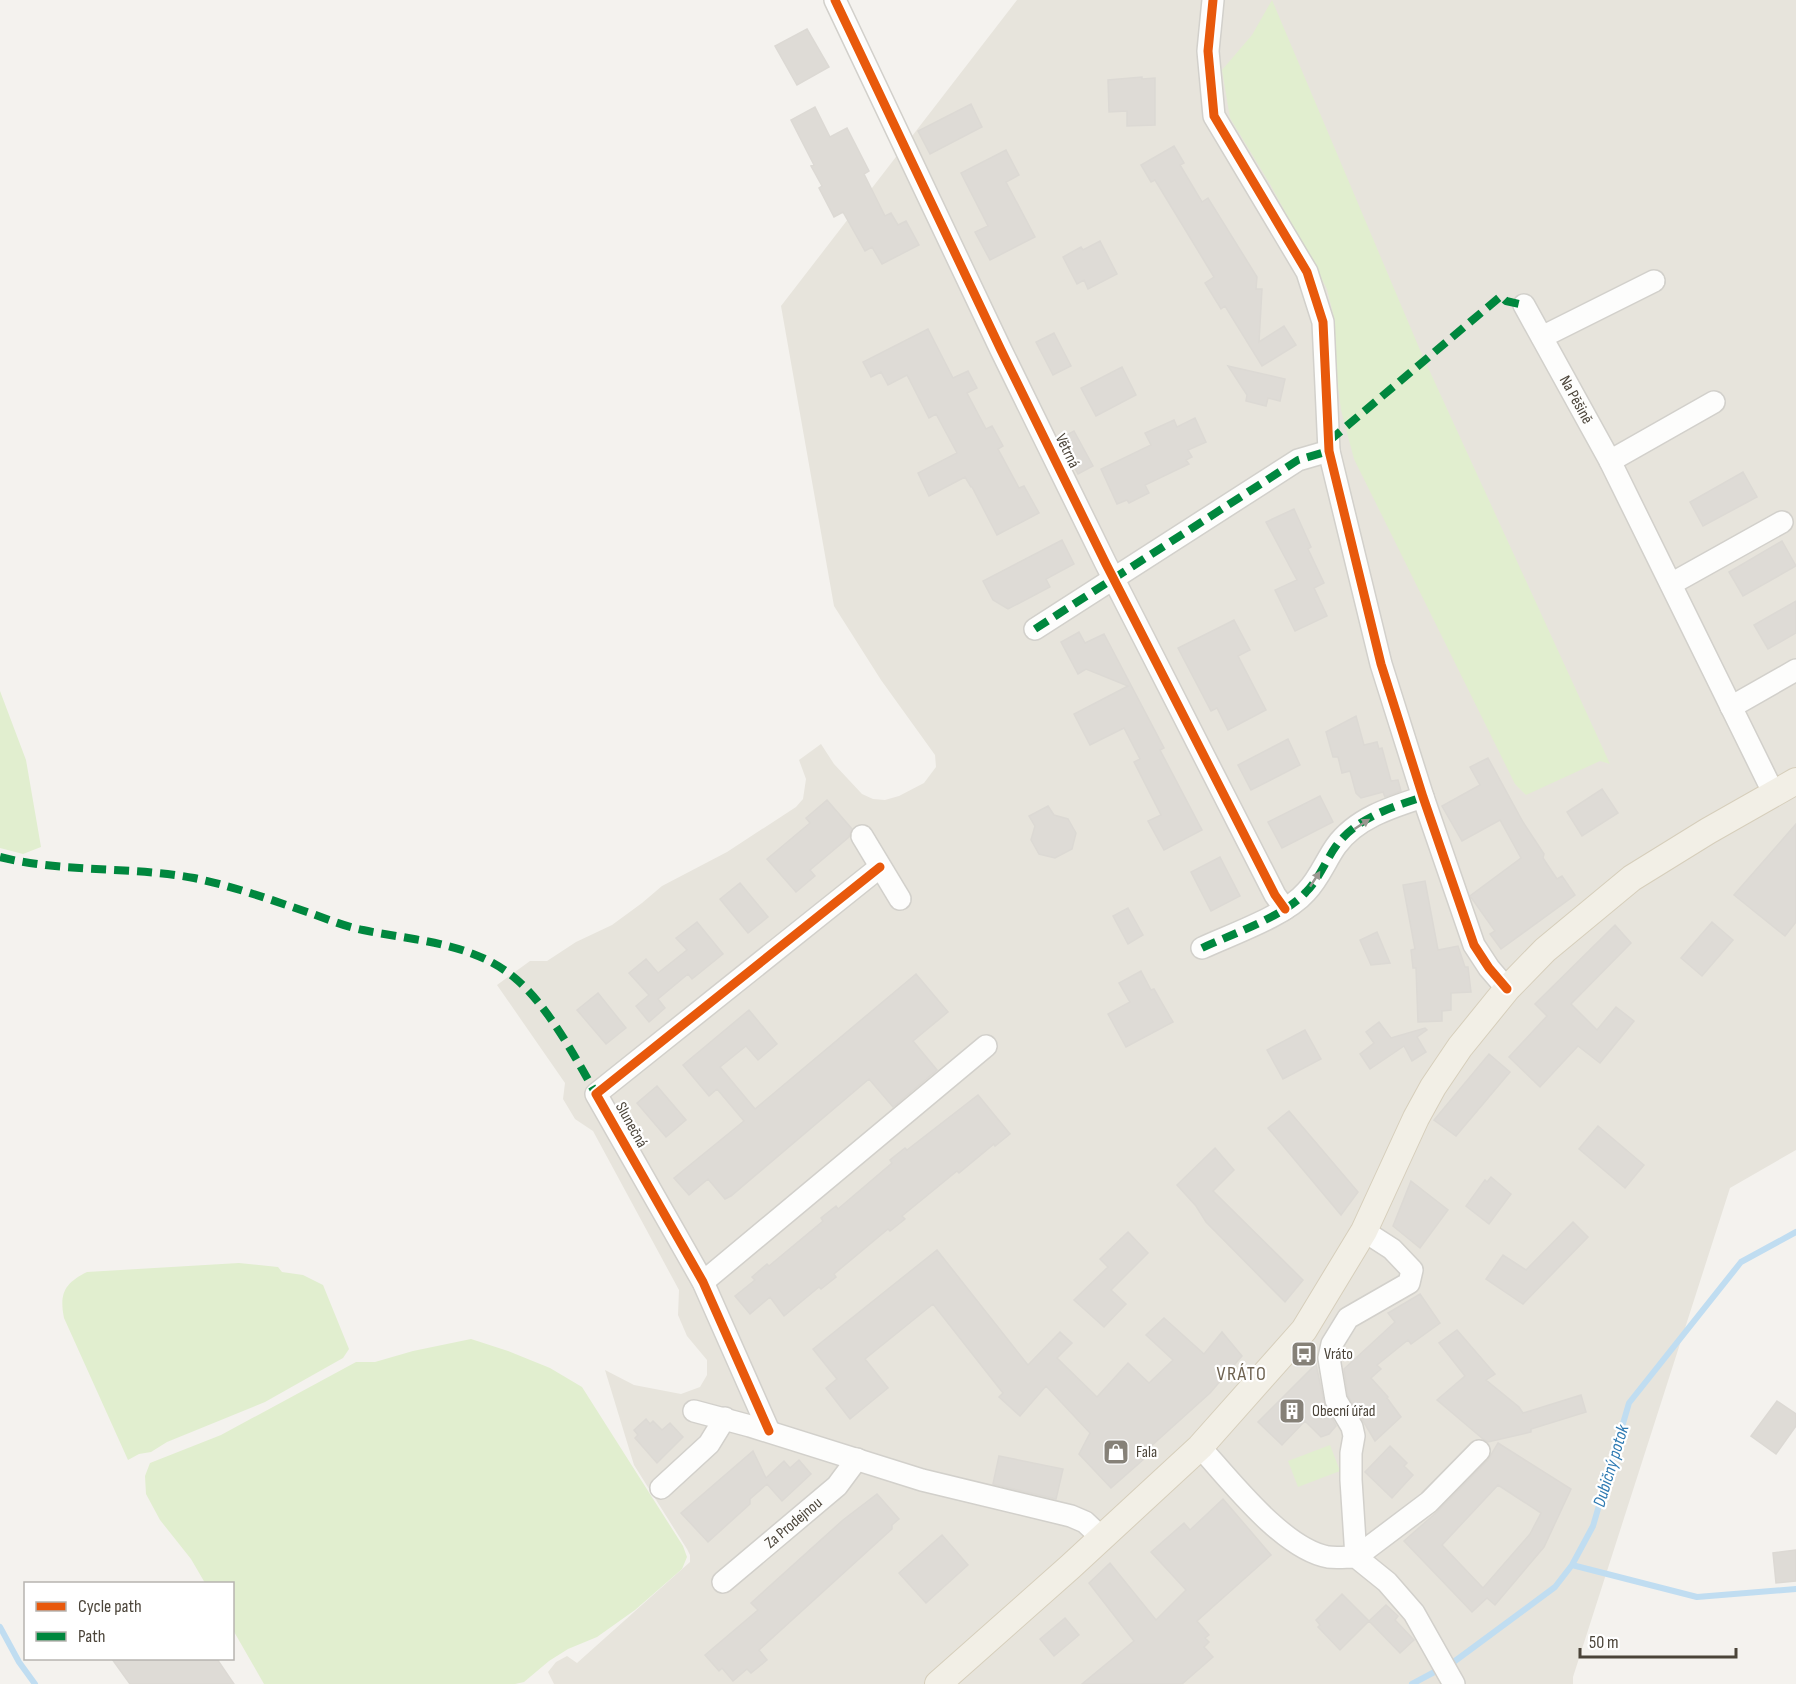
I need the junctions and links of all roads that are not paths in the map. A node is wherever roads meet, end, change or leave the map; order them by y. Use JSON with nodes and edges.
{"nodes":[{"id":1,"x":835,"y":0,"type":"edge"},
{"id":2,"x":1213,"y":0,"type":"edge"},
{"id":3,"x":1654,"y":280,"type":"dead end"},
{"id":4,"x":1524,"y":305,"type":"dead end"},
{"id":5,"x":1542,"y":337,"type":"junction"},
{"id":6,"x":1714,"y":402,"type":"dead end"},
{"id":7,"x":1329,"y":451,"type":"junction"},
{"id":8,"x":1610,"y":461,"type":"junction"},
{"id":9,"x":1782,"y":522,"type":"dead end"},
{"id":10,"x":1113,"y":578,"type":"junction"},
{"id":11,"x":1671,"y":584,"type":"junction"},
{"id":12,"x":1035,"y":629,"type":"dead end"},
{"id":13,"x":1796,"y":670,"type":"edge"},
{"id":14,"x":1731,"y":707,"type":"junction"},
{"id":15,"x":1796,"y":781,"type":"edge"},
{"id":16,"x":1774,"y":794,"type":"junction"},
{"id":17,"x":1423,"y":797,"type":"junction"},
{"id":18,"x":862,"y":836,"type":"dead end"},
{"id":19,"x":880,"y":867,"type":"junction"},
{"id":20,"x":900,"y":898,"type":"dead end"},
{"id":21,"x":1285,"y":909,"type":"junction"},
{"id":22,"x":1202,"y":948,"type":"dead end"},
{"id":23,"x":1507,"y":989,"type":"junction"},
{"id":24,"x":986,"y":1046,"type":"dead end"},
{"id":25,"x":1364,"y":1231,"type":"junction"},
{"id":26,"x":703,"y":1281,"type":"junction"},
{"id":27,"x":694,"y":1411,"type":"dead end"},
{"id":28,"x":721,"y":1424,"type":"junction"},
{"id":29,"x":769,"y":1431,"type":"junction"},
{"id":30,"x":1200,"y":1447,"type":"junction"},
{"id":31,"x":1479,"y":1450,"type":"dead end"},
{"id":32,"x":858,"y":1459,"type":"junction"},
{"id":33,"x":661,"y":1488,"type":"dead end"},
{"id":34,"x":1102,"y":1538,"type":"junction"},
{"id":35,"x":1356,"y":1557,"type":"junction"},
{"id":36,"x":723,"y":1582,"type":"dead end"},
{"id":37,"x":1452,"y":1681,"type":"edge"},
{"id":38,"x":939,"y":1684,"type":"edge"}],
"edges":[{"from":1,"to":10,"type":"street","name":"Větrná"},
{"from":2,"to":7,"type":"street"},
{"from":3,"to":5,"type":"street"},
{"from":4,"to":5,"type":"street","name":"Na Pěšině"},
{"from":5,"to":8,"type":"street","name":"Na Pěšině"},
{"from":6,"to":8,"type":"street"},
{"from":7,"to":10,"type":"street"},
{"from":7,"to":17,"type":"street"},
{"from":8,"to":11,"type":"street","name":"Na Pěšině"},
{"from":9,"to":11,"type":"street"},
{"from":10,"to":12,"type":"street"},
{"from":10,"to":21,"type":"street","name":"Větrná"},
{"from":11,"to":14,"type":"street","name":"Na Pěšině"},
{"from":13,"to":14,"type":"street"},
{"from":14,"to":16,"type":"street","name":"Na Pěšině"},
{"from":15,"to":16,"type":"main road"},
{"from":16,"to":23,"type":"main road"},
{"from":21,"to":17,"type":"street","one_way":true},
{"from":17,"to":23,"type":"street"},
{"from":18,"to":19,"type":"street"},
{"from":19,"to":20,"type":"street"},
{"from":19,"to":26,"type":"street","name":"Slunečná"},
{"from":21,"to":22,"type":"street"},
{"from":23,"to":25,"type":"main road"},
{"from":24,"to":26,"type":"street"},
{"from":25,"to":30,"type":"main road"},
{"from":25,"to":35,"type":"street"},
{"from":26,"to":29,"type":"street","name":"Slunečná"},
{"from":27,"to":28,"type":"street"},
{"from":28,"to":29,"type":"street"},
{"from":28,"to":33,"type":"street"},
{"from":29,"to":32,"type":"street"},
{"from":30,"to":34,"type":"main road"},
{"from":30,"to":35,"type":"street"},
{"from":31,"to":35,"type":"street"},
{"from":32,"to":34,"type":"street"},
{"from":32,"to":36,"type":"street","name":"Za Prodejnou"},
{"from":34,"to":38,"type":"main road"},
{"from":35,"to":37,"type":"street"}]}
